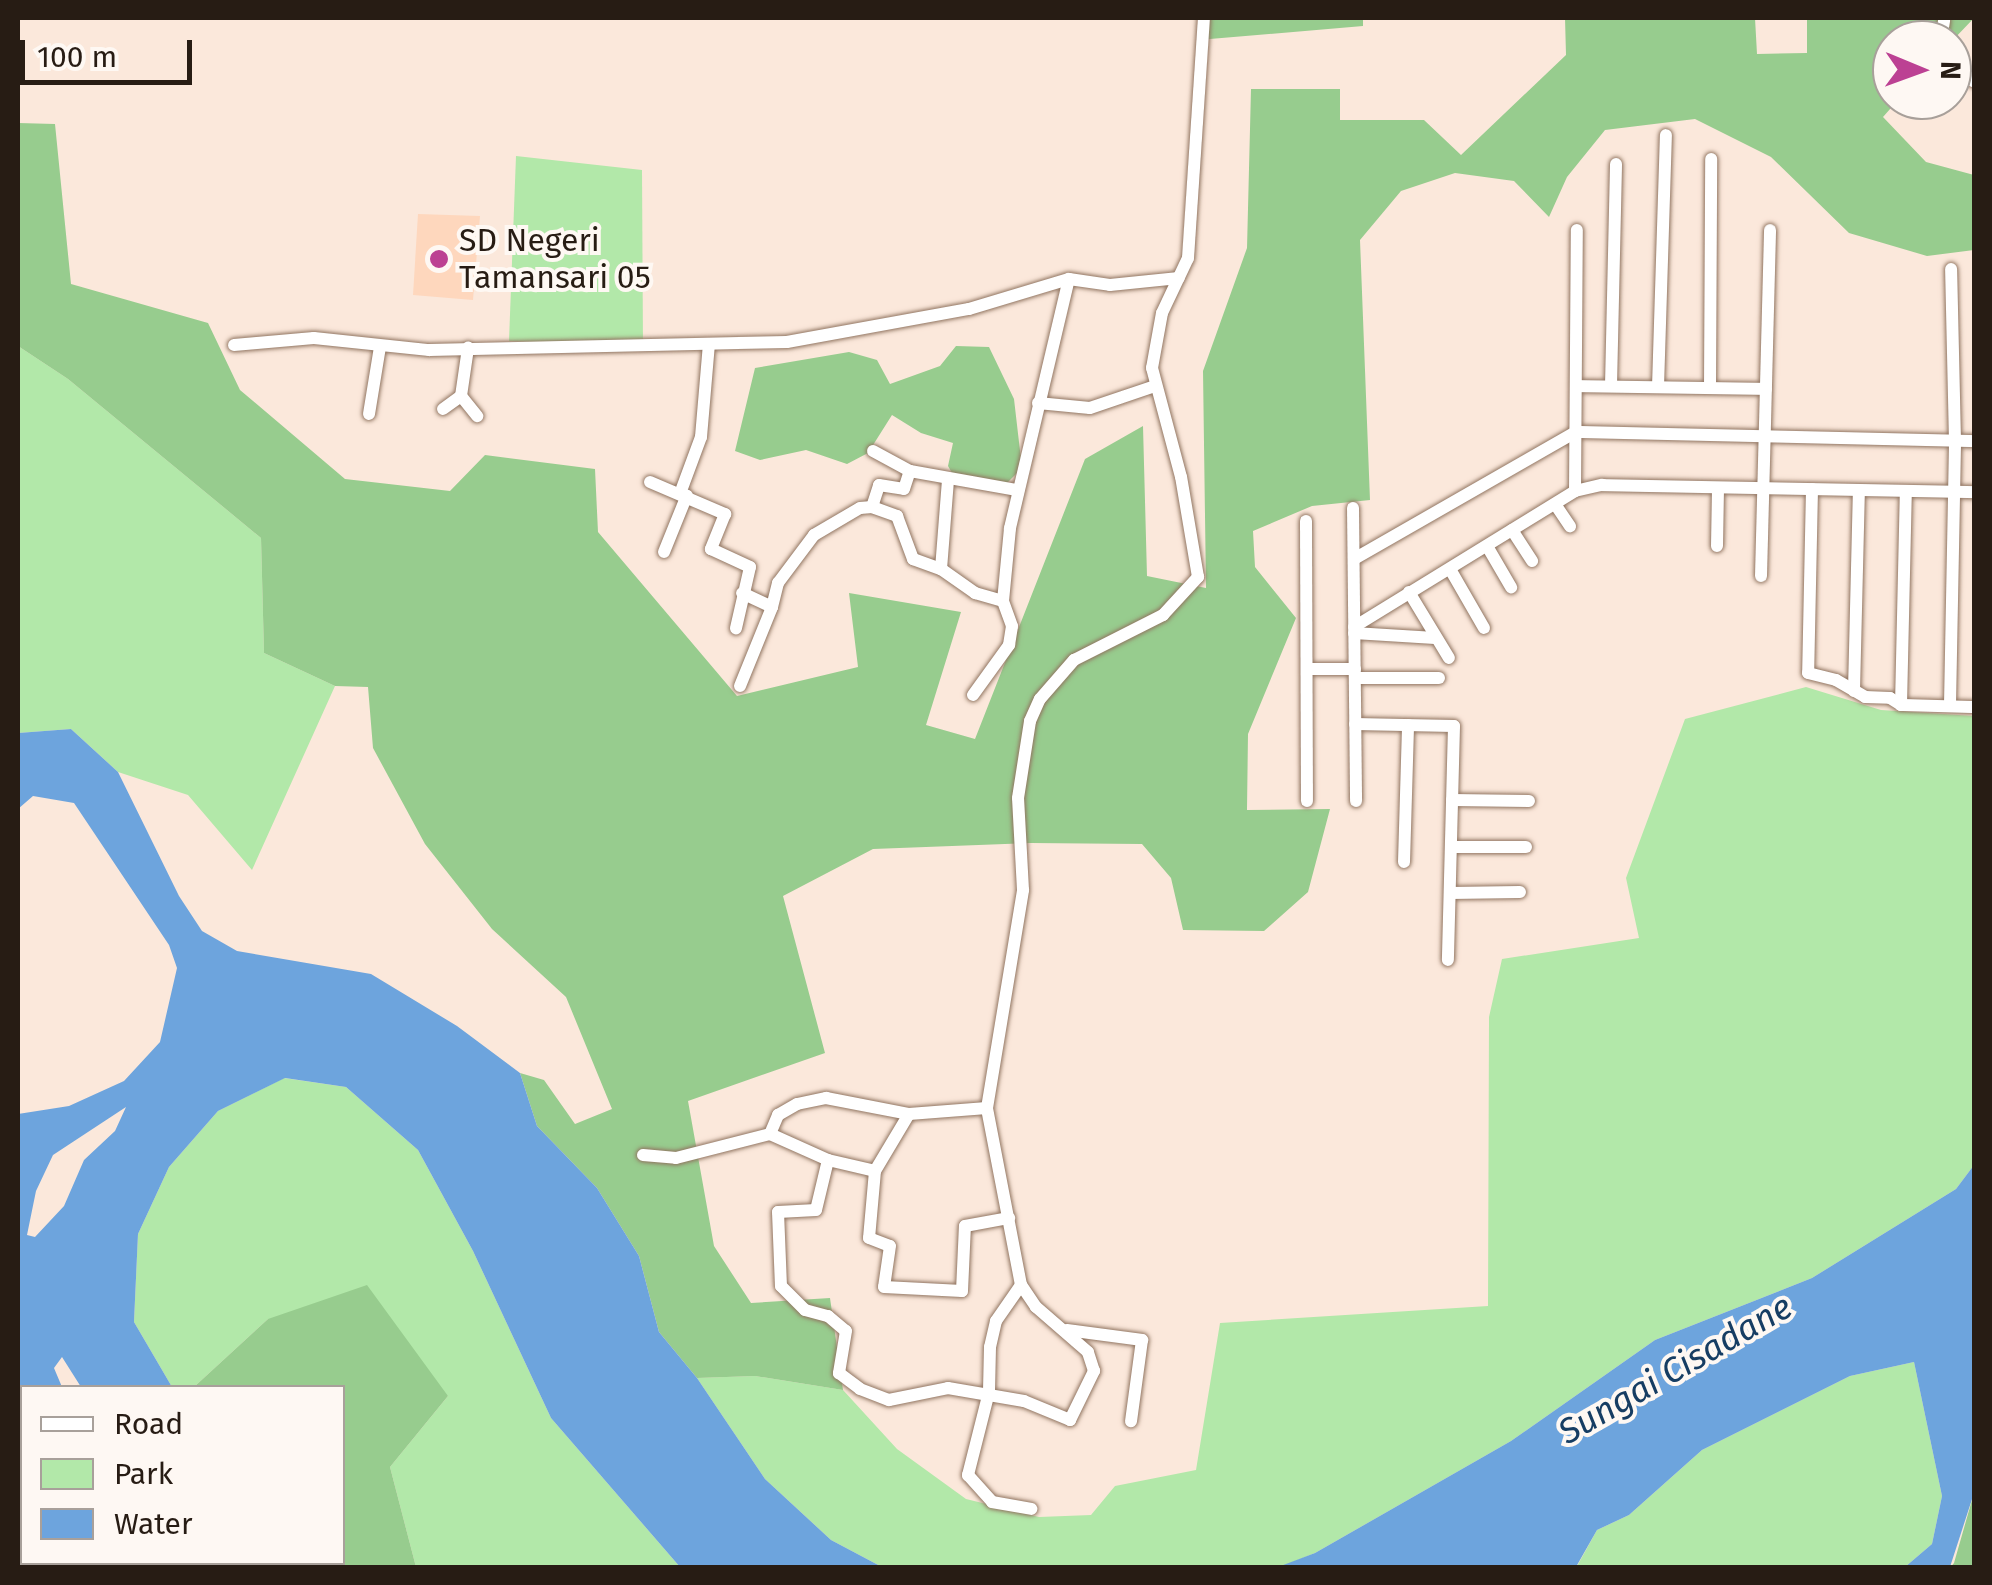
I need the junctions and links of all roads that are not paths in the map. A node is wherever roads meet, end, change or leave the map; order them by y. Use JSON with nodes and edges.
{"nodes":[{"id":1,"x":1204,"y":18,"type":"edge"},
{"id":2,"x":1666,"y":136,"type":"dead end"},
{"id":3,"x":1711,"y":159,"type":"dead end"},
{"id":4,"x":1616,"y":164,"type":"dead end"},
{"id":5,"x":1578,"y":230,"type":"dead end"},
{"id":6,"x":1770,"y":230,"type":"dead end"},
{"id":7,"x":1951,"y":270,"type":"dead end"},
{"id":8,"x":1179,"y":278,"type":"junction"},
{"id":9,"x":1068,"y":280,"type":"junction"},
{"id":10,"x":234,"y":344,"type":"dead end"},
{"id":11,"x":709,"y":344,"type":"junction"},
{"id":12,"x":380,"y":347,"type":"junction"},
{"id":13,"x":468,"y":348,"type":"junction"},
{"id":14,"x":1156,"y":386,"type":"junction"},
{"id":15,"x":1576,"y":386,"type":"junction"},
{"id":16,"x":1611,"y":386,"type":"junction"},
{"id":17,"x":1658,"y":387,"type":"junction"},
{"id":18,"x":1710,"y":388,"type":"junction"},
{"id":19,"x":1766,"y":389,"type":"junction"},
{"id":20,"x":461,"y":396,"type":"junction"},
{"id":21,"x":1038,"y":403,"type":"junction"},
{"id":22,"x":443,"y":410,"type":"dead end"},
{"id":23,"x":369,"y":414,"type":"dead end"},
{"id":24,"x":476,"y":416,"type":"dead end"},
{"id":25,"x":1576,"y":432,"type":"junction"},
{"id":26,"x":1764,"y":435,"type":"junction"},
{"id":27,"x":1974,"y":440,"type":"edge"},
{"id":28,"x":1955,"y":441,"type":"junction"},
{"id":29,"x":873,"y":450,"type":"dead end"},
{"id":30,"x":910,"y":471,"type":"junction"},
{"id":31,"x":948,"y":480,"type":"junction"},
{"id":32,"x":650,"y":482,"type":"dead end"},
{"id":33,"x":1718,"y":488,"type":"junction"},
{"id":34,"x":1763,"y":488,"type":"junction"},
{"id":35,"x":1812,"y":489,"type":"junction"},
{"id":36,"x":1017,"y":490,"type":"junction"},
{"id":37,"x":1860,"y":490,"type":"junction"},
{"id":38,"x":1575,"y":491,"type":"junction"},
{"id":39,"x":1906,"y":491,"type":"junction"},
{"id":40,"x":1953,"y":492,"type":"junction"},
{"id":41,"x":1974,"y":492,"type":"edge"},
{"id":42,"x":684,"y":493,"type":"junction"},
{"id":43,"x":1556,"y":504,"type":"junction"},
{"id":44,"x":872,"y":507,"type":"junction"},
{"id":45,"x":1353,"y":508,"type":"dead end"},
{"id":46,"x":1306,"y":521,"type":"dead end"},
{"id":47,"x":1570,"y":526,"type":"dead end"},
{"id":48,"x":1512,"y":530,"type":"junction"},
{"id":49,"x":1486,"y":546,"type":"junction"},
{"id":50,"x":1717,"y":546,"type":"dead end"},
{"id":51,"x":664,"y":552,"type":"dead end"},
{"id":52,"x":1354,"y":559,"type":"junction"},
{"id":53,"x":1532,"y":562,"type":"dead end"},
{"id":54,"x":940,"y":569,"type":"junction"},
{"id":55,"x":1450,"y":569,"type":"junction"},
{"id":56,"x":1761,"y":576,"type":"dead end"},
{"id":57,"x":1511,"y":588,"type":"dead end"},
{"id":58,"x":1409,"y":592,"type":"junction"},
{"id":59,"x":742,"y":594,"type":"junction"},
{"id":60,"x":1002,"y":601,"type":"junction"},
{"id":61,"x":772,"y":607,"type":"junction"},
{"id":62,"x":736,"y":628,"type":"dead end"},
{"id":63,"x":1484,"y":628,"type":"dead end"},
{"id":64,"x":1354,"y":630,"type":"junction"},
{"id":65,"x":1435,"y":638,"type":"junction"},
{"id":66,"x":1449,"y":658,"type":"dead end"},
{"id":67,"x":1307,"y":669,"type":"junction"},
{"id":68,"x":1354,"y":673,"type":"junction"},
{"id":69,"x":1438,"y":678,"type":"dead end"},
{"id":70,"x":740,"y":686,"type":"dead end"},
{"id":71,"x":1854,"y":691,"type":"junction"},
{"id":72,"x":973,"y":695,"type":"dead end"},
{"id":73,"x":1902,"y":704,"type":"junction"},
{"id":74,"x":1950,"y":705,"type":"junction"},
{"id":75,"x":1974,"y":707,"type":"edge"},
{"id":76,"x":1355,"y":724,"type":"junction"},
{"id":77,"x":1408,"y":725,"type":"junction"},
{"id":78,"x":1452,"y":800,"type":"junction"},
{"id":79,"x":1307,"y":801,"type":"dead end"},
{"id":80,"x":1356,"y":801,"type":"dead end"},
{"id":81,"x":1529,"y":801,"type":"dead end"},
{"id":82,"x":1451,"y":847,"type":"junction"},
{"id":83,"x":1526,"y":847,"type":"dead end"},
{"id":84,"x":1404,"y":862,"type":"dead end"},
{"id":85,"x":1520,"y":892,"type":"dead end"},
{"id":86,"x":1450,"y":893,"type":"junction"},
{"id":87,"x":1448,"y":960,"type":"dead end"},
{"id":88,"x":987,"y":1108,"type":"junction"},
{"id":89,"x":909,"y":1114,"type":"junction"},
{"id":90,"x":770,"y":1134,"type":"junction"},
{"id":91,"x":643,"y":1155,"type":"dead end"},
{"id":92,"x":828,"y":1160,"type":"junction"},
{"id":93,"x":875,"y":1171,"type":"junction"},
{"id":94,"x":1008,"y":1218,"type":"junction"},
{"id":95,"x":1020,"y":1285,"type":"junction"},
{"id":96,"x":1064,"y":1330,"type":"junction"},
{"id":97,"x":989,"y":1392,"type":"junction"},
{"id":98,"x":1131,"y":1421,"type":"dead end"},
{"id":99,"x":1032,"y":1509,"type":"dead end"}],
"edges":[{"from":1,"to":8,"type":"street"},
{"from":2,"to":17,"type":"street"},
{"from":3,"to":18,"type":"street"},
{"from":4,"to":16,"type":"street"},
{"from":5,"to":15,"type":"street"},
{"from":6,"to":19,"type":"street"},
{"from":7,"to":28,"type":"street"},
{"from":8,"to":9,"type":"street"},
{"from":8,"to":14,"type":"street"},
{"from":9,"to":11,"type":"street"},
{"from":9,"to":21,"type":"street"},
{"from":10,"to":12,"type":"street"},
{"from":11,"to":13,"type":"street"},
{"from":11,"to":42,"type":"street"},
{"from":12,"to":13,"type":"street"},
{"from":12,"to":23,"type":"street"},
{"from":13,"to":20,"type":"street"},
{"from":14,"to":21,"type":"street"},
{"from":14,"to":88,"type":"street"},
{"from":15,"to":16,"type":"street"},
{"from":15,"to":25,"type":"street"},
{"from":16,"to":17,"type":"street"},
{"from":17,"to":18,"type":"street"},
{"from":18,"to":19,"type":"street"},
{"from":19,"to":26,"type":"street"},
{"from":20,"to":22,"type":"street"},
{"from":20,"to":24,"type":"street"},
{"from":21,"to":36,"type":"street"},
{"from":25,"to":26,"type":"street"},
{"from":25,"to":38,"type":"street"},
{"from":25,"to":52,"type":"street"},
{"from":26,"to":28,"type":"street"},
{"from":26,"to":34,"type":"street"},
{"from":27,"to":28,"type":"street"},
{"from":28,"to":40,"type":"street"},
{"from":29,"to":30,"type":"street"},
{"from":30,"to":31,"type":"street"},
{"from":30,"to":44,"type":"street"},
{"from":31,"to":36,"type":"street"},
{"from":31,"to":54,"type":"street"},
{"from":32,"to":42,"type":"street"},
{"from":33,"to":34,"type":"street"},
{"from":33,"to":38,"type":"street"},
{"from":33,"to":50,"type":"street"},
{"from":34,"to":35,"type":"street"},
{"from":34,"to":56,"type":"street"},
{"from":35,"to":37,"type":"street"},
{"from":35,"to":71,"type":"street"},
{"from":36,"to":60,"type":"street"},
{"from":37,"to":39,"type":"street"},
{"from":37,"to":71,"type":"street"},
{"from":38,"to":43,"type":"street"},
{"from":39,"to":40,"type":"street"},
{"from":39,"to":73,"type":"street"},
{"from":40,"to":41,"type":"street"},
{"from":40,"to":74,"type":"street"},
{"from":42,"to":51,"type":"street"},
{"from":42,"to":59,"type":"street"},
{"from":43,"to":47,"type":"street"},
{"from":43,"to":48,"type":"street"},
{"from":44,"to":54,"type":"street"},
{"from":44,"to":61,"type":"street"},
{"from":45,"to":52,"type":"street"},
{"from":46,"to":67,"type":"street"},
{"from":48,"to":49,"type":"street"},
{"from":48,"to":53,"type":"street"},
{"from":49,"to":55,"type":"street"},
{"from":49,"to":57,"type":"street"},
{"from":52,"to":64,"type":"street"},
{"from":54,"to":60,"type":"street"},
{"from":55,"to":58,"type":"street"},
{"from":55,"to":63,"type":"street"},
{"from":58,"to":64,"type":"street"},
{"from":58,"to":65,"type":"street"},
{"from":59,"to":61,"type":"street"},
{"from":59,"to":62,"type":"street"},
{"from":60,"to":72,"type":"street"},
{"from":61,"to":70,"type":"street"},
{"from":64,"to":65,"type":"street"},
{"from":64,"to":68,"type":"street"},
{"from":65,"to":66,"type":"street"},
{"from":67,"to":68,"type":"street"},
{"from":67,"to":79,"type":"street"},
{"from":68,"to":69,"type":"street"},
{"from":68,"to":76,"type":"street"},
{"from":71,"to":73,"type":"street"},
{"from":73,"to":74,"type":"street"},
{"from":74,"to":75,"type":"street"},
{"from":76,"to":77,"type":"street"},
{"from":76,"to":80,"type":"street"},
{"from":77,"to":78,"type":"street"},
{"from":77,"to":84,"type":"street"},
{"from":78,"to":81,"type":"street"},
{"from":78,"to":82,"type":"street"},
{"from":82,"to":83,"type":"street"},
{"from":82,"to":86,"type":"street"},
{"from":85,"to":86,"type":"street"},
{"from":86,"to":87,"type":"street"},
{"from":88,"to":89,"type":"street"},
{"from":88,"to":94,"type":"street"},
{"from":89,"to":90,"type":"street"},
{"from":89,"to":93,"type":"street"},
{"from":90,"to":91,"type":"street"},
{"from":90,"to":92,"type":"street"},
{"from":92,"to":93,"type":"street"},
{"from":92,"to":97,"type":"street"},
{"from":93,"to":94,"type":"street"},
{"from":94,"to":95,"type":"street"},
{"from":95,"to":96,"type":"street"},
{"from":95,"to":97,"type":"street"},
{"from":96,"to":97,"type":"street"},
{"from":96,"to":98,"type":"street"},
{"from":97,"to":99,"type":"street"}]}
